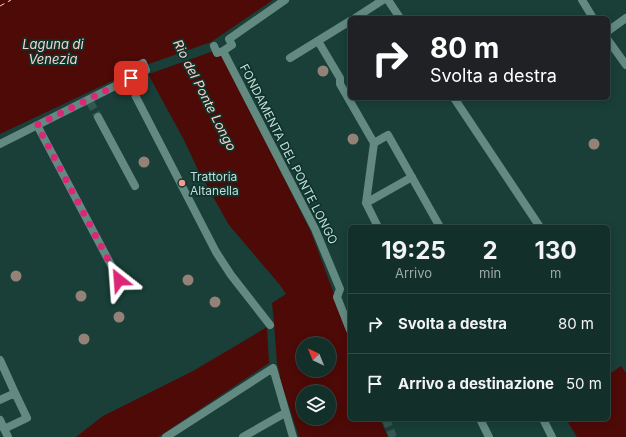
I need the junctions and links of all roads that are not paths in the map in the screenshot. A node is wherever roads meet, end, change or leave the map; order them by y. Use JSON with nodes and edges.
{"nodes":[{"id":1,"x":285,"y":0,"type":"edge"},
{"id":2,"x":383,"y":0,"type":"edge"},
{"id":3,"x":388,"y":0,"type":"edge"},
{"id":4,"x":582,"y":0,"type":"edge"},
{"id":5,"x":357,"y":16,"type":"edge"},
{"id":6,"x":399,"y":16,"type":"edge"},
{"id":7,"x":593,"y":16,"type":"edge"},
{"id":8,"x":626,"y":18,"type":"edge"},
{"id":9,"x":348,"y":22,"type":"edge"},
{"id":10,"x":610,"y":30,"type":"edge"},
{"id":11,"x":318,"y":41,"type":"junction"},
{"id":12,"x":610,"y":43,"type":"edge"},
{"id":13,"x":214,"y":46,"type":"dead end"},
{"id":14,"x":223,"y":51,"type":"junction"},
{"id":15,"x":290,"y":58,"type":"dead end"},
{"id":16,"x":626,"y":65,"type":"edge"},
{"id":17,"x":146,"y":70,"type":"dead end"},
{"id":18,"x":136,"y":97,"type":"tunnel mouth"},
{"id":19,"x":348,"y":98,"type":"edge"},
{"id":20,"x":349,"y":100,"type":"edge"},
{"id":21,"x":455,"y":100,"type":"edge"},
{"id":22,"x":98,"y":117,"type":"tunnel mouth"},
{"id":23,"x":37,"y":125,"type":"junction"},
{"id":24,"x":374,"y":143,"type":"junction"},
{"id":25,"x":0,"y":144,"type":"edge"},
{"id":26,"x":412,"y":177,"type":"junction"},
{"id":27,"x":135,"y":186,"type":"dead end"},
{"id":28,"x":366,"y":203,"type":"junction"},
{"id":29,"x":377,"y":225,"type":"edge"},
{"id":30,"x":439,"y":225,"type":"edge"},
{"id":31,"x":539,"y":225,"type":"edge"},
{"id":32,"x":119,"y":280,"type":"dead end"},
{"id":33,"x":270,"y":325,"type":"dead end"},
{"id":34,"x":348,"y":325,"type":"edge"},
{"id":35,"x":0,"y":360,"type":"edge"},
{"id":36,"x":15,"y":393,"type":"junction"},
{"id":37,"x":0,"y":400,"type":"edge"},
{"id":38,"x":285,"y":413,"type":"junction"},
{"id":39,"x":0,"y":420,"type":"edge"},
{"id":40,"x":481,"y":421,"type":"edge"},
{"id":41,"x":544,"y":421,"type":"edge"},
{"id":42,"x":6,"y":433,"type":"edge"},
{"id":43,"x":166,"y":437,"type":"edge"},
{"id":44,"x":243,"y":437,"type":"edge"},
{"id":45,"x":293,"y":437,"type":"edge"},
{"id":46,"x":489,"y":437,"type":"edge"},
{"id":47,"x":552,"y":437,"type":"edge"}],
"edges":[{"from":1,"to":14,"type":"street"},
{"from":2,"to":5,"type":"street"},
{"from":3,"to":6,"type":"street"},
{"from":4,"to":7,"type":"street"},
{"from":8,"to":10,"type":"street"},
{"from":9,"to":11,"type":"street"},
{"from":11,"to":15,"type":"street"},
{"from":11,"to":19,"type":"street"},
{"from":12,"to":16,"type":"street"},
{"from":13,"to":14,"type":"street"},
{"from":14,"to":34,"type":"street","name":"FONDAMENTA DEL PONTE LONGO"},
{"from":17,"to":23,"type":"street"},
{"from":18,"to":33,"type":"street"},
{"from":20,"to":24,"type":"street"},
{"from":21,"to":31,"type":"street"},
{"from":22,"to":27,"type":"street"},
{"from":23,"to":25,"type":"street"},
{"from":23,"to":32,"type":"street"},
{"from":24,"to":26,"type":"street"},
{"from":24,"to":28,"type":"street"},
{"from":26,"to":28,"type":"street"},
{"from":26,"to":30,"type":"street"},
{"from":28,"to":29,"type":"street"},
{"from":35,"to":36,"type":"street"},
{"from":36,"to":37,"type":"street"},
{"from":36,"to":42,"type":"street"},
{"from":38,"to":43,"type":"street"},
{"from":38,"to":44,"type":"street"},
{"from":38,"to":45,"type":"street"},
{"from":39,"to":42,"type":"street"},
{"from":40,"to":46,"type":"street"},
{"from":41,"to":47,"type":"street"}]}
